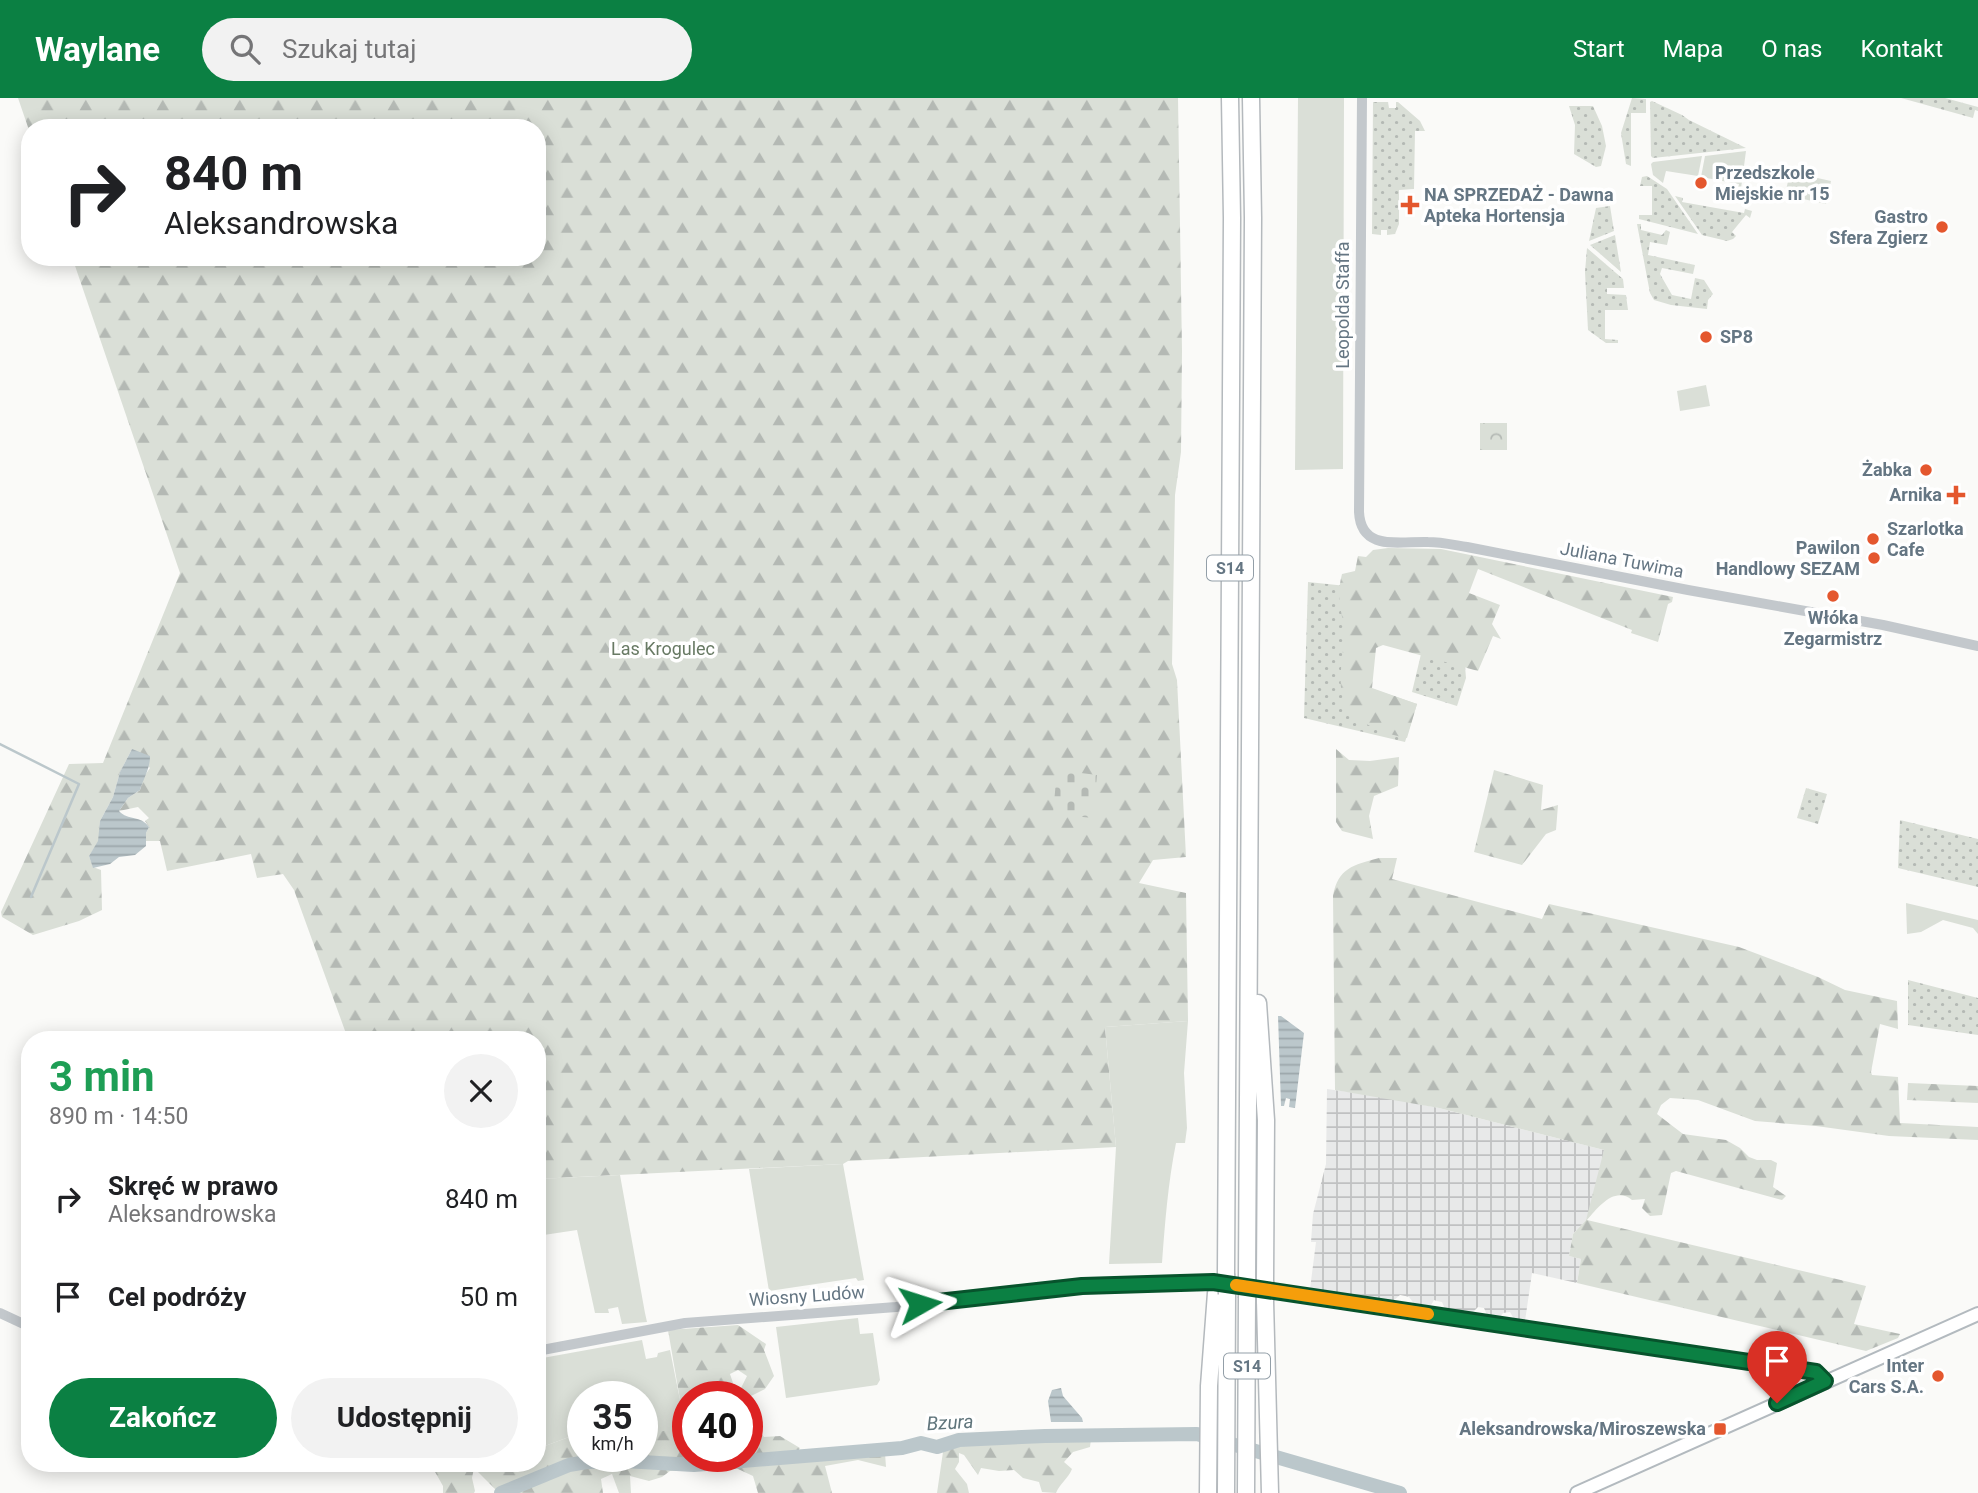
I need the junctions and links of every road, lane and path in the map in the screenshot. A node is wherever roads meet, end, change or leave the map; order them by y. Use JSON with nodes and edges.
{"nodes":[{"id":1,"x":1230,"y":98,"type":"edge"},
{"id":2,"x":1251,"y":98,"type":"edge"},
{"id":3,"x":1362,"y":98,"type":"edge"},
{"id":4,"x":1359,"y":512,"type":"joint"},
{"id":5,"x":1978,"y":646,"type":"edge"},
{"id":6,"x":1250,"y":915,"type":"junction"},
{"id":7,"x":1221,"y":1293,"type":"junction"},
{"id":8,"x":0,"y":1313,"type":"edge"},
{"id":9,"x":1978,"y":1314,"type":"edge"},
{"id":10,"x":21,"y":1322,"type":"edge"},
{"id":11,"x":546,"y":1349,"type":"edge"},
{"id":12,"x":1825,"y":1381,"type":"junction"},
{"id":13,"x":1208,"y":1493,"type":"edge"},
{"id":14,"x":1226,"y":1493,"type":"edge"},
{"id":15,"x":1247,"y":1493,"type":"edge"},
{"id":16,"x":1268,"y":1493,"type":"edge"},
{"id":17,"x":1577,"y":1493,"type":"edge"}],
"edges":[{"from":1,"to":7,"type":"highway","number":"S14","bridge":true},
{"from":2,"to":6,"type":"highway","number":"S14"},
{"from":3,"to":4,"type":"street","name":"Leopolda Staffa"},
{"from":4,"to":5,"type":"street","name":"Juliana Tuwima"},
{"from":6,"to":15,"type":"highway","number":"S14","bridge":true},
{"from":6,"to":16,"type":"highway","bridge":true},
{"from":7,"to":13,"type":"highway"},
{"from":7,"to":14,"type":"highway","number":"S14"},
{"from":8,"to":10,"type":"street"},
{"from":9,"to":12,"type":"main road"},
{"from":11,"to":12,"type":"street","name":"Wiosny Ludów"},
{"from":12,"to":17,"type":"main road"}]}
